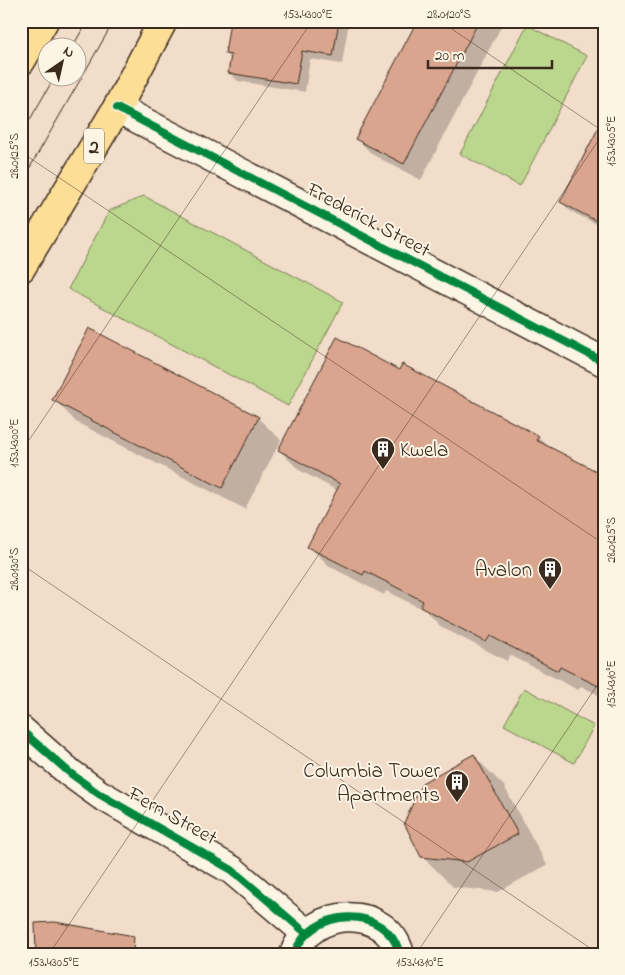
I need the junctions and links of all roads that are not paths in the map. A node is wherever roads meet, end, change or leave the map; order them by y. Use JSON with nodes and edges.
{"nodes":[{"id":1,"x":44,"y":21,"type":"edge"},
{"id":2,"x":163,"y":21,"type":"edge"},
{"id":3,"x":21,"y":61,"type":"edge"},
{"id":4,"x":117,"y":108,"type":"junction"},
{"id":5,"x":21,"y":268,"type":"edge"},
{"id":6,"x":604,"y":362,"type":"edge"},
{"id":7,"x":21,"y":730,"type":"edge"},
{"id":8,"x":300,"y":944,"type":"edge"},
{"id":9,"x":400,"y":954,"type":"edge"}],
"edges":[{"from":1,"to":3,"type":"highway"},
{"from":2,"to":4,"type":"highway","number":"2"},
{"from":4,"to":5,"type":"highway","number":"2"},
{"from":4,"to":6,"type":"street","name":"Frederick Street"},
{"from":7,"to":8,"type":"street","name":"Fern Street"},
{"from":8,"to":9,"type":"street"}]}
